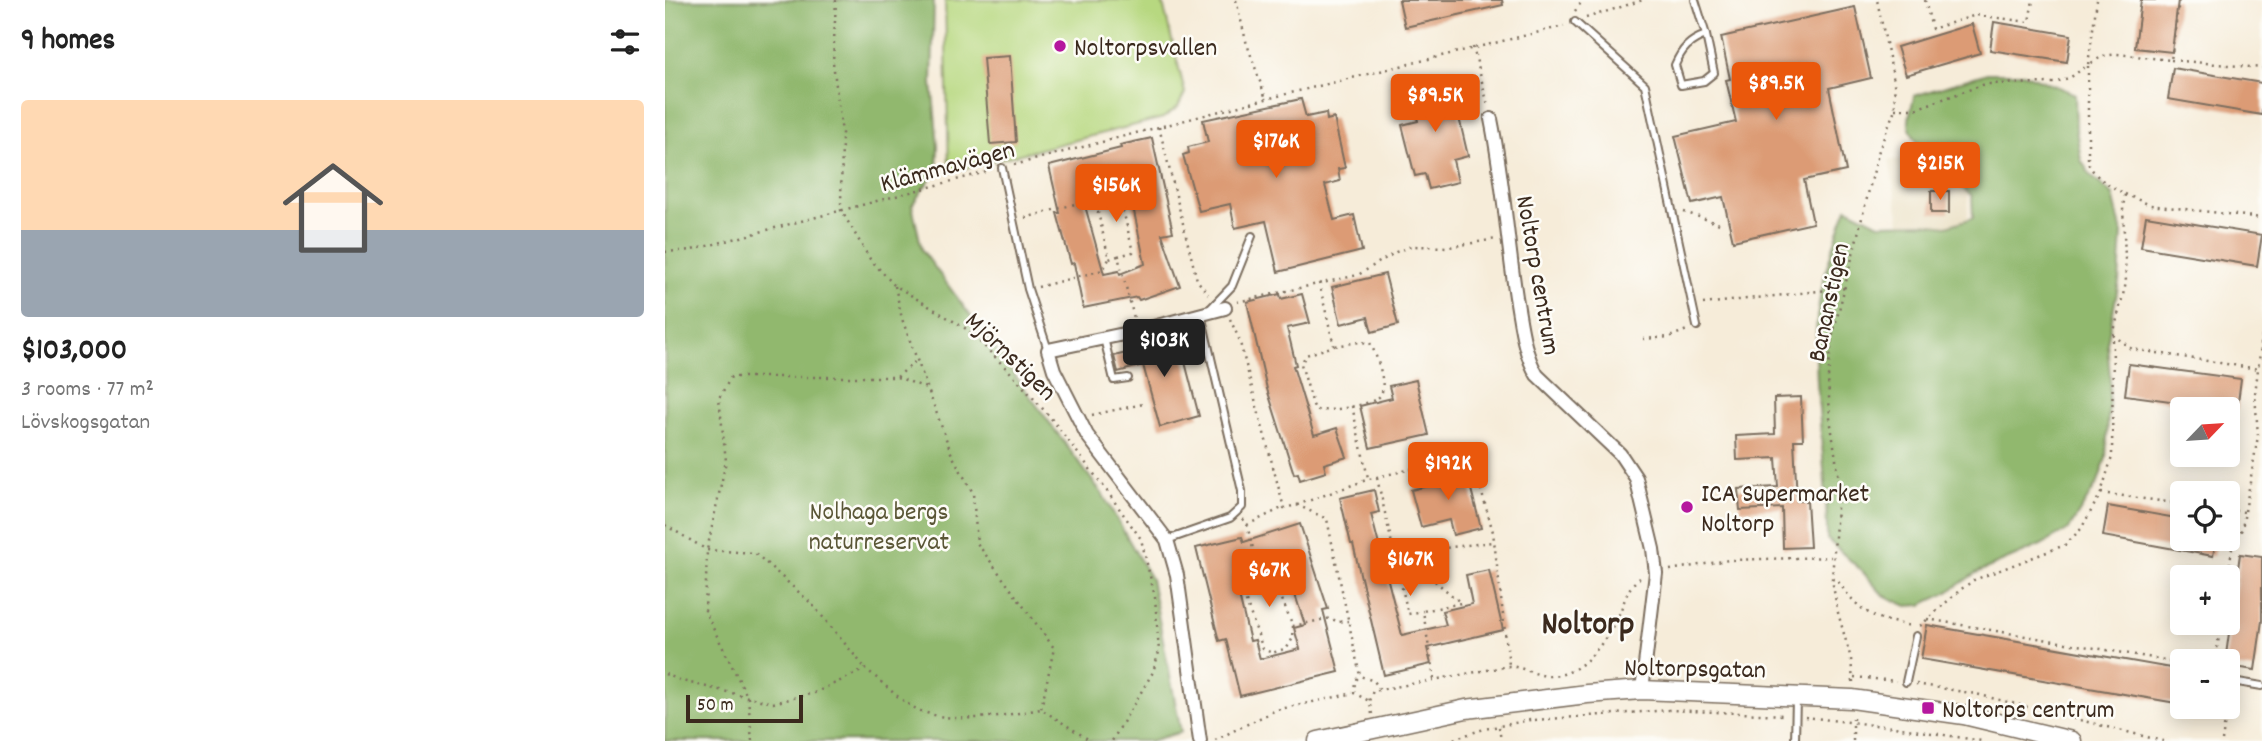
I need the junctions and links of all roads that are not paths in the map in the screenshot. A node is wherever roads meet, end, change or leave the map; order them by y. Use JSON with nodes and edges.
{"nodes":[{"id":1,"x":1695,"y":0,"type":"edge"},
{"id":2,"x":1575,"y":22,"type":"road end"},
{"id":3,"x":1706,"y":34,"type":"junction"},
{"id":4,"x":1491,"y":119,"type":"road end"},
{"id":5,"x":1002,"y":168,"type":"road end"},
{"id":6,"x":1252,"y":236,"type":"dead end"},
{"id":7,"x":1222,"y":304,"type":"joint"},
{"id":8,"x":1203,"y":314,"type":"junction"},
{"id":9,"x":1697,"y":326,"type":"road end"},
{"id":10,"x":1104,"y":338,"type":"junction"},
{"id":11,"x":1048,"y":350,"type":"junction"},
{"id":12,"x":1128,"y":378,"type":"dead end"},
{"id":13,"x":1167,"y":540,"type":"junction"},
{"id":14,"x":1916,"y":636,"type":"dead end"},
{"id":15,"x":1906,"y":682,"type":"road end"},
{"id":16,"x":2240,"y":682,"type":"edge"},
{"id":17,"x":2262,"y":686,"type":"edge"},
{"id":18,"x":1642,"y":690,"type":"junction"},
{"id":19,"x":1796,"y":696,"type":"junction"},
{"id":20,"x":1200,"y":741,"type":"edge"},
{"id":21,"x":1318,"y":741,"type":"edge"},
{"id":22,"x":1795,"y":741,"type":"edge"},
{"id":23,"x":2072,"y":741,"type":"edge"}],
"edges":[{"from":1,"to":3,"type":"lane"},
{"from":2,"to":9,"type":"lane"},
{"from":3,"to":3,"type":"lane"},
{"from":4,"to":18,"type":"street","name":"Noltorp centrum"},
{"from":5,"to":11,"type":"lane"},
{"from":6,"to":7,"type":"lane"},
{"from":7,"to":8,"type":"street"},
{"from":8,"to":10,"type":"street"},
{"from":8,"to":13,"type":"lane"},
{"from":10,"to":11,"type":"street"},
{"from":10,"to":12,"type":"lane"},
{"from":11,"to":13,"type":"street"},
{"from":13,"to":20,"type":"street"},
{"from":14,"to":15,"type":"lane"},
{"from":16,"to":17,"type":"lane"},
{"from":18,"to":19,"type":"street","name":"Noltorpsgatan"},
{"from":18,"to":21,"type":"street","name":"Noltorpsgatan"},
{"from":19,"to":22,"type":"lane"},
{"from":19,"to":23,"type":"street","name":"Noltorpsgatan"}]}
